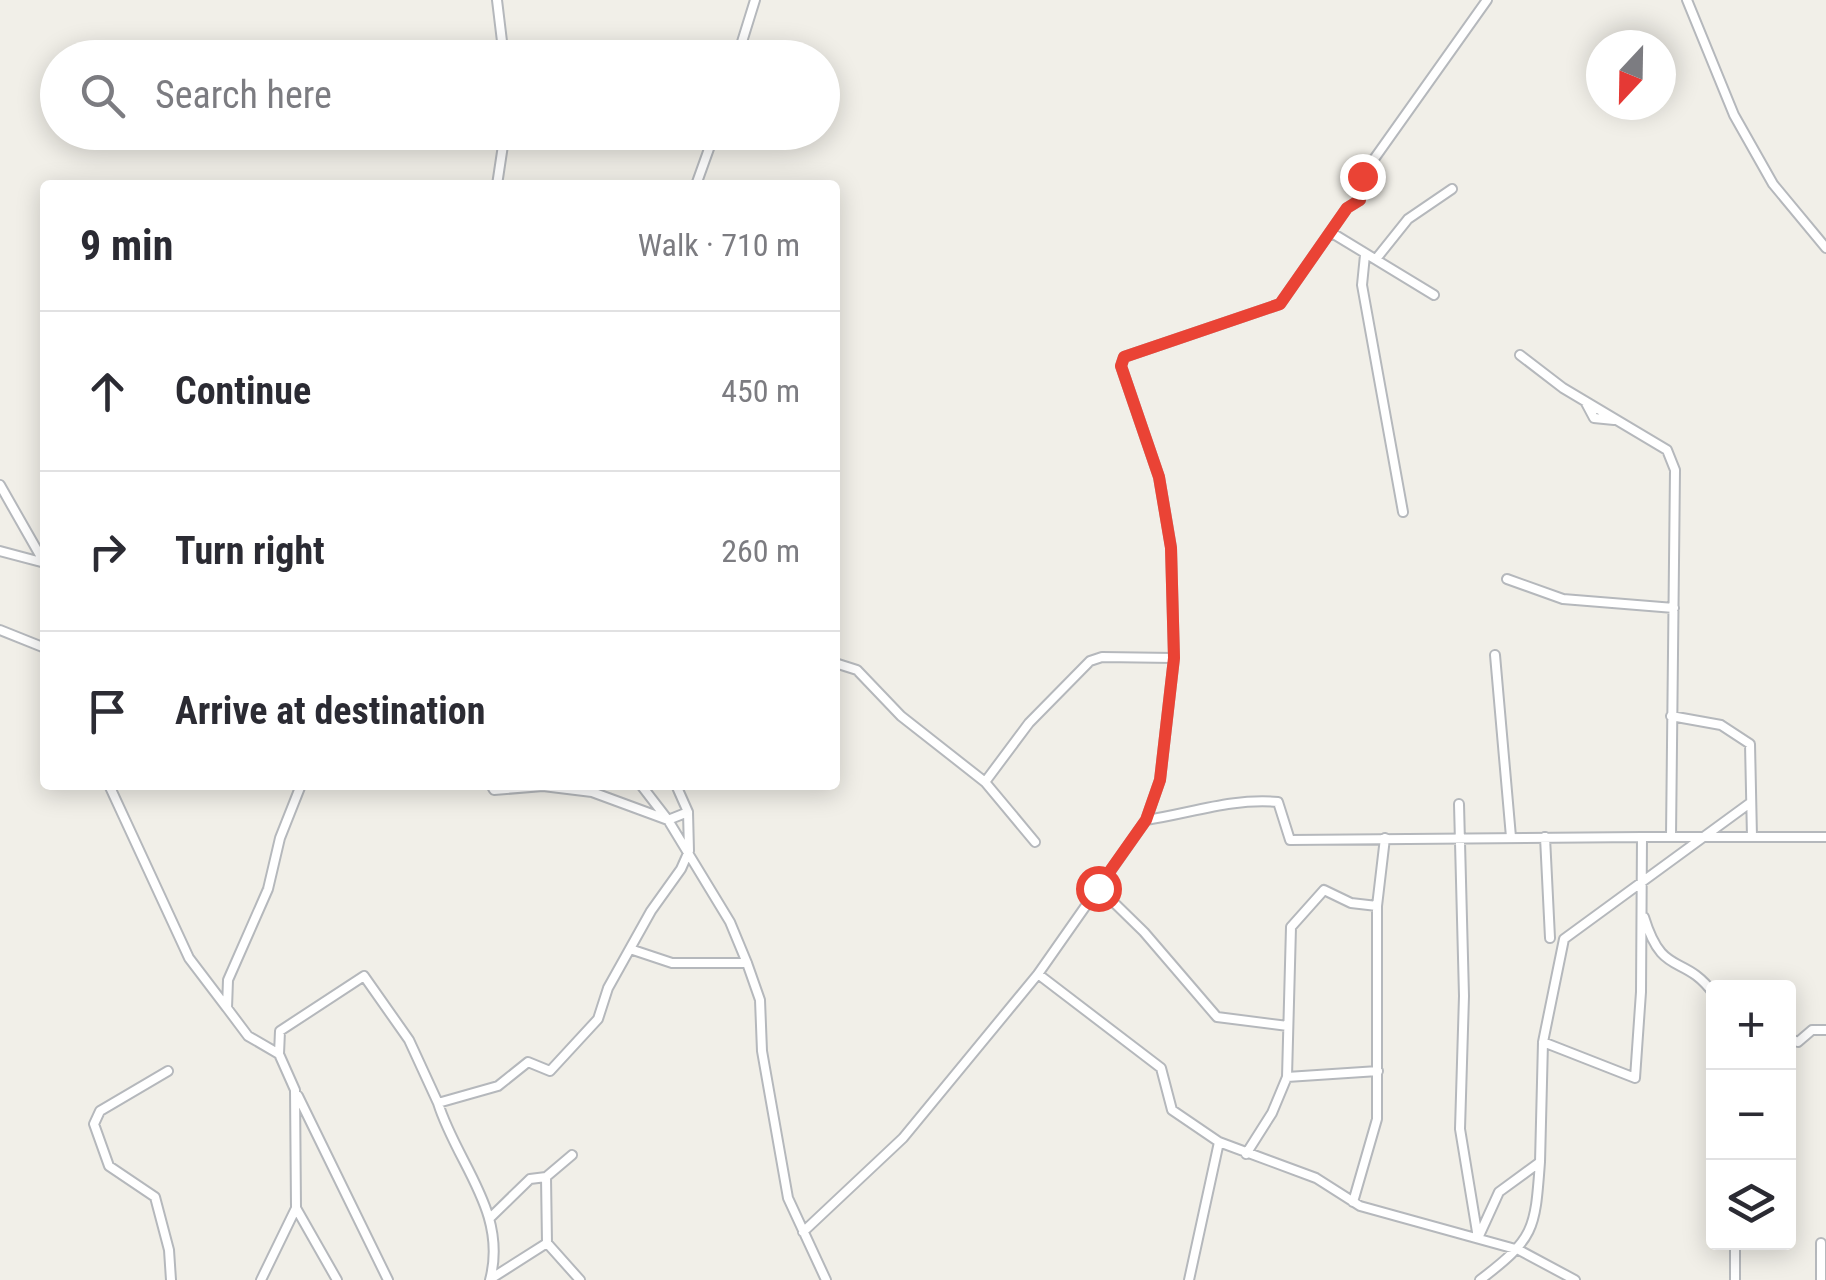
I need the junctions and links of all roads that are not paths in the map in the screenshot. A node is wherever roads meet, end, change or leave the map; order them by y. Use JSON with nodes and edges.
{"nodes":[{"id":1,"x":497,"y":0,"type":"edge"},
{"id":2,"x":755,"y":0,"type":"edge"},
{"id":3,"x":1487,"y":0,"type":"edge"},
{"id":4,"x":1687,"y":0,"type":"edge"},
{"id":5,"x":502,"y":40,"type":"edge"},
{"id":6,"x":743,"y":40,"type":"edge"},
{"id":7,"x":503,"y":150,"type":"edge"},
{"id":8,"x":709,"y":150,"type":"edge"},
{"id":9,"x":498,"y":180,"type":"edge"},
{"id":10,"x":698,"y":180,"type":"edge"},
{"id":11,"x":1452,"y":189,"type":"dead end"},
{"id":12,"x":1332,"y":233,"type":"junction"},
{"id":13,"x":1826,"y":248,"type":"edge"},
{"id":14,"x":1364,"y":254,"type":"junction"},
{"id":15,"x":1376,"y":260,"type":"junction"},
{"id":16,"x":1434,"y":295,"type":"dead end"},
{"id":17,"x":1520,"y":355,"type":"dead end"},
{"id":18,"x":0,"y":485,"type":"edge"},
{"id":19,"x":1403,"y":512,"type":"dead end"},
{"id":20,"x":0,"y":551,"type":"edge"},
{"id":21,"x":40,"y":555,"type":"edge"},
{"id":22,"x":40,"y":563,"type":"edge"},
{"id":23,"x":1506,"y":579,"type":"dead end"},
{"id":24,"x":1674,"y":608,"type":"junction"},
{"id":25,"x":0,"y":630,"type":"edge"},
{"id":26,"x":40,"y":646,"type":"edge"},
{"id":27,"x":1495,"y":656,"type":"dead end"},
{"id":28,"x":1174,"y":658,"type":"junction"},
{"id":29,"x":840,"y":665,"type":"edge"},
{"id":30,"x":1671,"y":716,"type":"junction"},
{"id":31,"x":984,"y":782,"type":"junction"},
{"id":32,"x":110,"y":790,"type":"edge"},
{"id":33,"x":299,"y":790,"type":"edge"},
{"id":34,"x":576,"y":790,"type":"edge"},
{"id":35,"x":644,"y":790,"type":"edge"},
{"id":36,"x":678,"y":790,"type":"edge"},
{"id":37,"x":1750,"y":803,"type":"junction"},
{"id":38,"x":1459,"y":804,"type":"dead end"},
{"id":39,"x":688,"y":812,"type":"junction"},
{"id":40,"x":668,"y":820,"type":"junction"},
{"id":41,"x":1146,"y":820,"type":"junction"},
{"id":42,"x":1511,"y":836,"type":"junction"},
{"id":43,"x":1704,"y":836,"type":"junction"},
{"id":44,"x":1545,"y":837,"type":"junction"},
{"id":45,"x":1642,"y":837,"type":"junction"},
{"id":46,"x":1671,"y":837,"type":"junction"},
{"id":47,"x":1752,"y":837,"type":"junction"},
{"id":48,"x":1826,"y":837,"type":"edge"},
{"id":49,"x":1384,"y":838,"type":"junction"},
{"id":50,"x":1462,"y":840,"type":"junction"},
{"id":51,"x":1035,"y":842,"type":"dead end"},
{"id":52,"x":689,"y":851,"type":"junction"},
{"id":53,"x":1642,"y":882,"type":"junction"},
{"id":54,"x":1098,"y":888,"type":"junction"},
{"id":55,"x":1376,"y":906,"type":"junction"},
{"id":56,"x":1642,"y":908,"type":"junction"},
{"id":57,"x":1550,"y":938,"type":"dead end"},
{"id":58,"x":630,"y":949,"type":"junction"},
{"id":59,"x":748,"y":963,"type":"junction"},
{"id":60,"x":1038,"y":974,"type":"junction"},
{"id":61,"x":1706,"y":983,"type":"edge"},
{"id":62,"x":227,"y":1008,"type":"junction"},
{"id":63,"x":1288,"y":1026,"type":"junction"},
{"id":64,"x":1826,"y":1030,"type":"edge"},
{"id":65,"x":1796,"y":1041,"type":"edge"},
{"id":66,"x":1543,"y":1042,"type":"junction"},
{"id":67,"x":279,"y":1054,"type":"junction"},
{"id":68,"x":168,"y":1071,"type":"dead end"},
{"id":69,"x":1378,"y":1071,"type":"junction"},
{"id":70,"x":1286,"y":1077,"type":"junction"},
{"id":71,"x":295,"y":1090,"type":"junction"},
{"id":72,"x":438,"y":1103,"type":"junction"},
{"id":73,"x":1219,"y":1142,"type":"junction"},
{"id":74,"x":1246,"y":1154,"type":"junction"},
{"id":75,"x":572,"y":1155,"type":"dead end"},
{"id":76,"x":1540,"y":1162,"type":"junction"},
{"id":77,"x":546,"y":1177,"type":"junction"},
{"id":78,"x":1352,"y":1202,"type":"junction"},
{"id":79,"x":296,"y":1208,"type":"junction"},
{"id":80,"x":491,"y":1217,"type":"junction"},
{"id":81,"x":803,"y":1232,"type":"junction"},
{"id":82,"x":1478,"y":1238,"type":"junction"},
{"id":83,"x":547,"y":1243,"type":"junction"},
{"id":84,"x":1820,"y":1243,"type":"dead end"},
{"id":85,"x":1519,"y":1250,"type":"junction"},
{"id":86,"x":1735,"y":1250,"type":"edge"},
{"id":87,"x":266,"y":1268,"type":"junction"},
{"id":88,"x":491,"y":1279,"type":"edge"},
{"id":89,"x":171,"y":1280,"type":"edge"},
{"id":90,"x":261,"y":1280,"type":"edge"},
{"id":91,"x":272,"y":1280,"type":"edge"},
{"id":92,"x":337,"y":1280,"type":"edge"},
{"id":93,"x":388,"y":1280,"type":"edge"},
{"id":94,"x":580,"y":1280,"type":"edge"},
{"id":95,"x":826,"y":1280,"type":"edge"},
{"id":96,"x":1190,"y":1280,"type":"edge"},
{"id":97,"x":1480,"y":1280,"type":"edge"},
{"id":98,"x":1575,"y":1280,"type":"edge"},
{"id":99,"x":1736,"y":1280,"type":"edge"},
{"id":100,"x":1820,"y":1280,"type":"edge"}],
"edges":[{"from":1,"to":5,"type":"street"},
{"from":2,"to":6,"type":"street"},
{"from":3,"to":12,"type":"street"},
{"from":4,"to":13,"type":"street"},
{"from":7,"to":9,"type":"street"},
{"from":8,"to":10,"type":"street"},
{"from":11,"to":15,"type":"street"},
{"from":12,"to":14,"type":"street"},
{"from":12,"to":28,"type":"street"},
{"from":14,"to":15,"type":"street"},
{"from":14,"to":19,"type":"street"},
{"from":15,"to":16,"type":"street"},
{"from":17,"to":24,"type":"street"},
{"from":18,"to":21,"type":"street"},
{"from":20,"to":22,"type":"street"},
{"from":23,"to":24,"type":"street"},
{"from":24,"to":30,"type":"street"},
{"from":25,"to":26,"type":"street"},
{"from":27,"to":42,"type":"street"},
{"from":28,"to":31,"type":"street"},
{"from":28,"to":41,"type":"street"},
{"from":29,"to":31,"type":"street"},
{"from":30,"to":37,"type":"street"},
{"from":30,"to":46,"type":"street"},
{"from":31,"to":51,"type":"street"},
{"from":32,"to":62,"type":"street"},
{"from":33,"to":62,"type":"street"},
{"from":34,"to":40,"type":"street"},
{"from":35,"to":40,"type":"street"},
{"from":36,"to":39,"type":"street"},
{"from":37,"to":43,"type":"street"},
{"from":37,"to":47,"type":"street"},
{"from":38,"to":50,"type":"street"},
{"from":39,"to":40,"type":"street"},
{"from":39,"to":52,"type":"street"},
{"from":40,"to":52,"type":"street"},
{"from":41,"to":49,"type":"street"},
{"from":41,"to":54,"type":"street"},
{"from":42,"to":44,"type":"street"},
{"from":42,"to":50,"type":"street"},
{"from":43,"to":46,"type":"street"},
{"from":43,"to":47,"type":"street"},
{"from":43,"to":53,"type":"street"},
{"from":44,"to":45,"type":"street"},
{"from":44,"to":57,"type":"street"},
{"from":45,"to":46,"type":"street"},
{"from":45,"to":53,"type":"street"},
{"from":47,"to":48,"type":"street"},
{"from":49,"to":50,"type":"street"},
{"from":49,"to":55,"type":"street"},
{"from":50,"to":82,"type":"street"},
{"from":52,"to":58,"type":"street"},
{"from":52,"to":59,"type":"street"},
{"from":53,"to":56,"type":"street"},
{"from":53,"to":66,"type":"street"},
{"from":54,"to":60,"type":"street"},
{"from":54,"to":63,"type":"street"},
{"from":55,"to":63,"type":"street"},
{"from":55,"to":69,"type":"street"},
{"from":56,"to":61,"type":"street"},
{"from":56,"to":66,"type":"street"},
{"from":58,"to":59,"type":"street"},
{"from":58,"to":72,"type":"street"},
{"from":59,"to":81,"type":"street"},
{"from":60,"to":73,"type":"street"},
{"from":60,"to":81,"type":"street"},
{"from":62,"to":67,"type":"street"},
{"from":63,"to":70,"type":"street"},
{"from":64,"to":65,"type":"street"},
{"from":66,"to":76,"type":"street"},
{"from":67,"to":71,"type":"street"},
{"from":67,"to":72,"type":"street"},
{"from":68,"to":89,"type":"street"},
{"from":69,"to":70,"type":"street"},
{"from":69,"to":78,"type":"street"},
{"from":70,"to":74,"type":"street"},
{"from":71,"to":79,"type":"street"},
{"from":71,"to":93,"type":"street"},
{"from":72,"to":80,"type":"street"},
{"from":73,"to":74,"type":"street"},
{"from":73,"to":96,"type":"street"},
{"from":74,"to":78,"type":"street"},
{"from":75,"to":77,"type":"street"},
{"from":76,"to":82,"type":"street"},
{"from":76,"to":85,"type":"street"},
{"from":77,"to":80,"type":"street"},
{"from":77,"to":83,"type":"street"},
{"from":78,"to":82,"type":"street"},
{"from":79,"to":87,"type":"street"},
{"from":79,"to":92,"type":"street"},
{"from":80,"to":88,"type":"street"},
{"from":81,"to":95,"type":"street"},
{"from":82,"to":85,"type":"street"},
{"from":83,"to":88,"type":"street"},
{"from":83,"to":94,"type":"street"},
{"from":84,"to":100,"type":"street"},
{"from":85,"to":97,"type":"street"},
{"from":85,"to":98,"type":"street"},
{"from":86,"to":99,"type":"street"},
{"from":87,"to":90,"type":"street"},
{"from":87,"to":91,"type":"street"}]}
